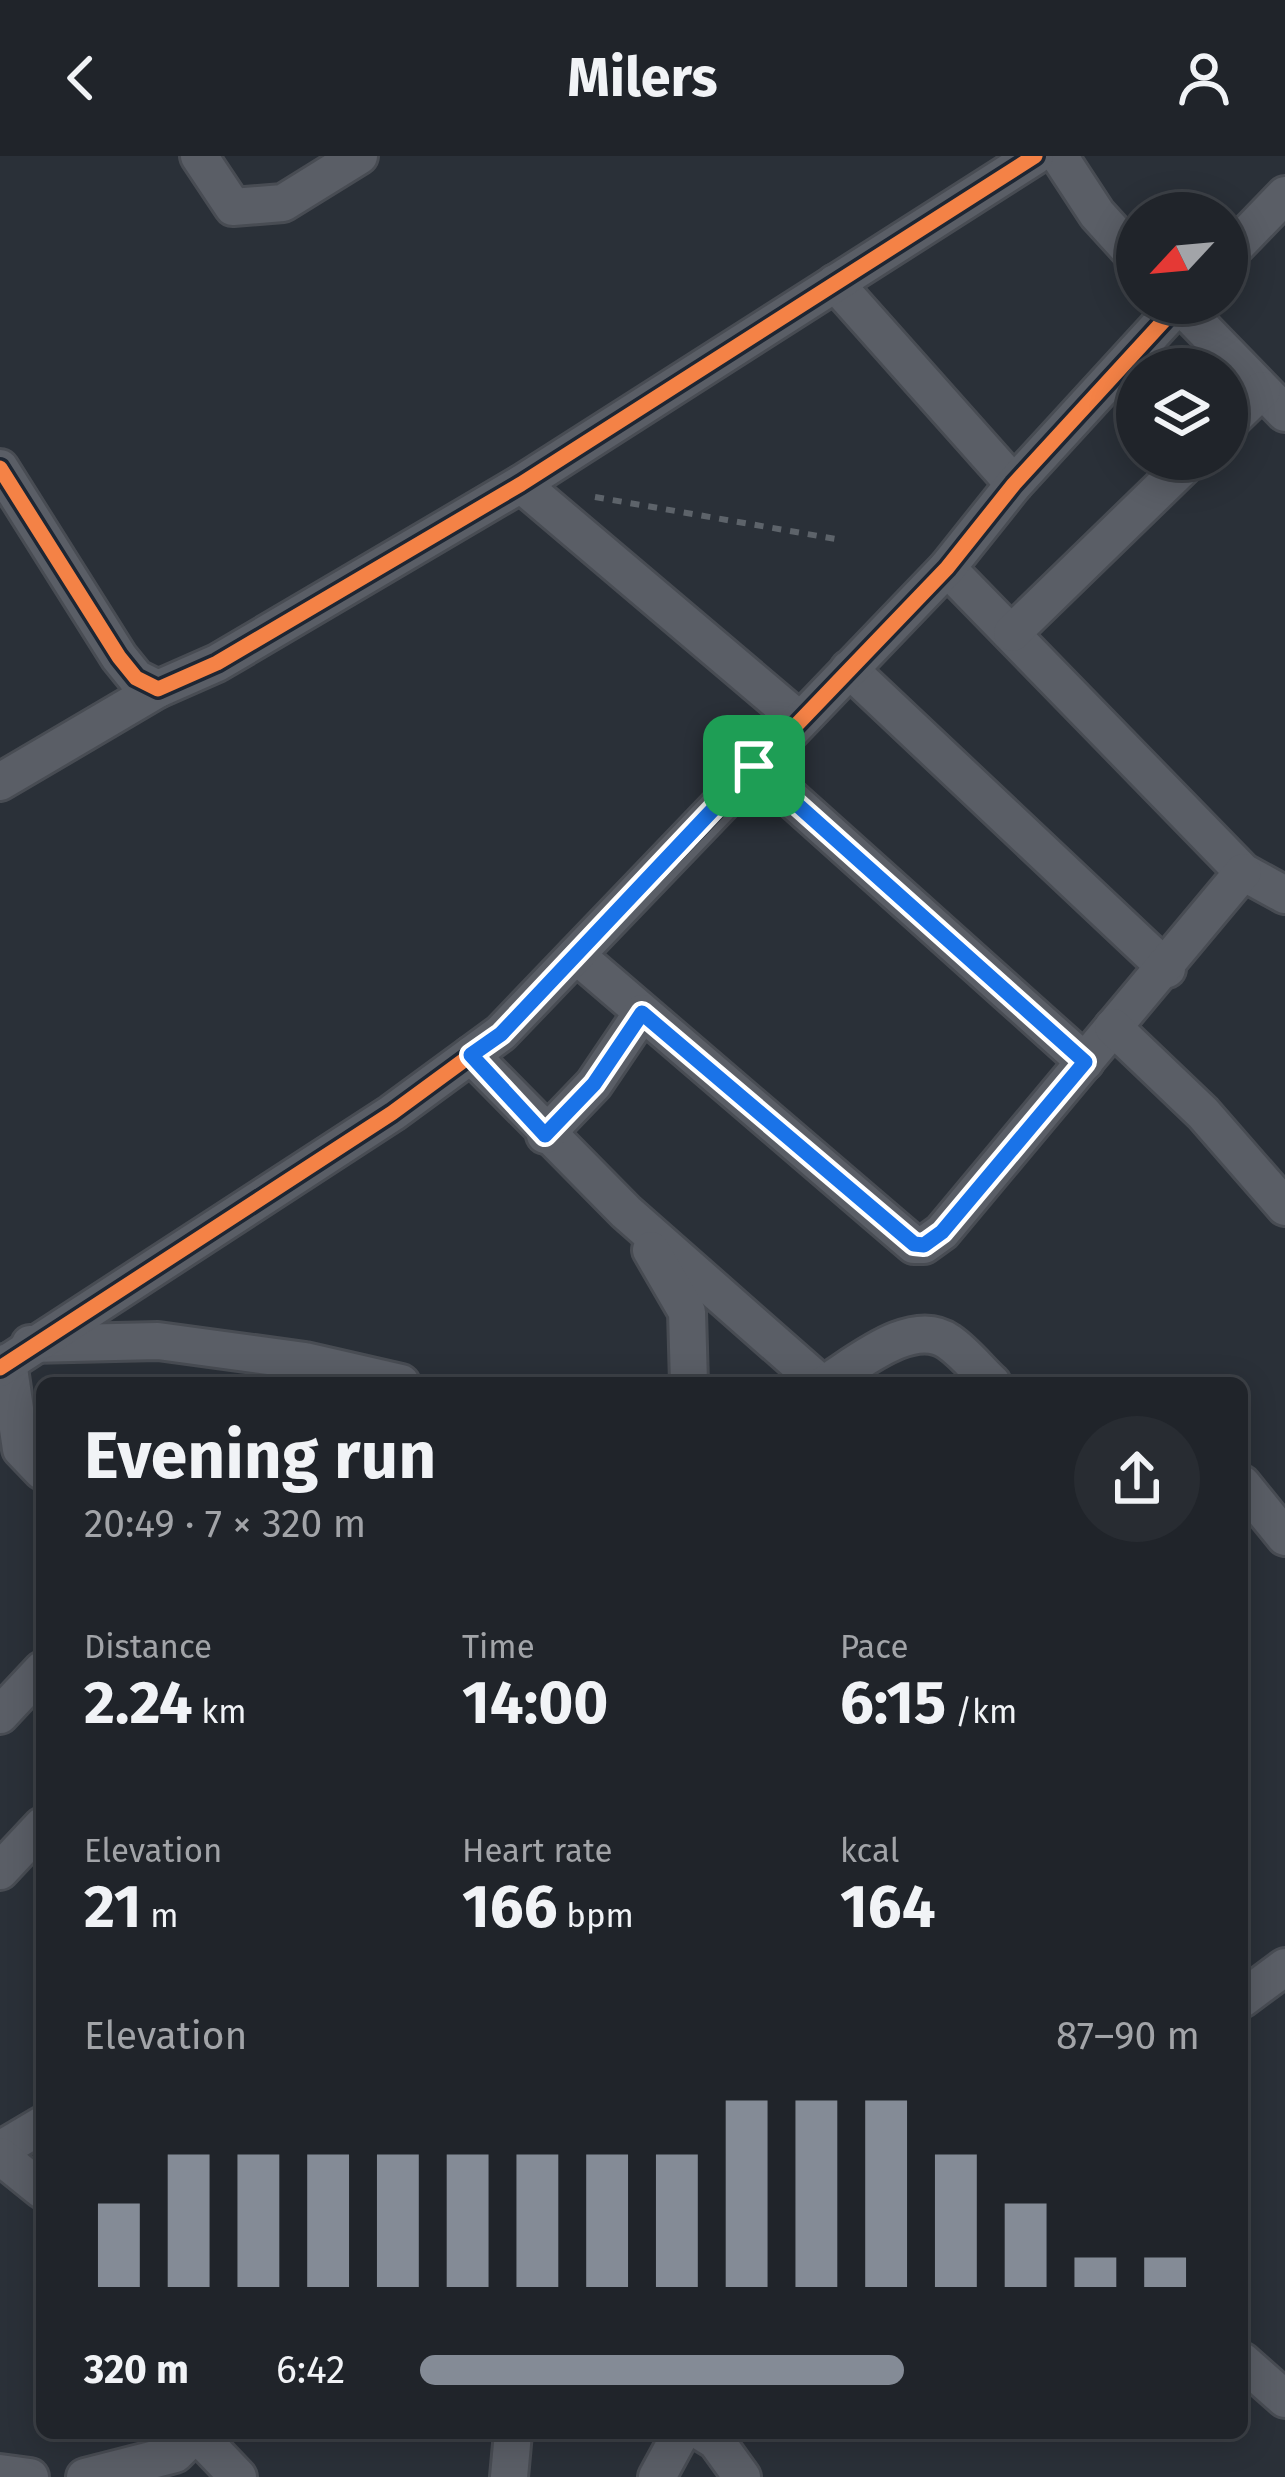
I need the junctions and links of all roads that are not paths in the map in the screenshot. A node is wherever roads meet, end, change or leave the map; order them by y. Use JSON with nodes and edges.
{"nodes":[{"id":1,"x":199,"y":156,"type":"edge"},
{"id":2,"x":359,"y":156,"type":"edge"},
{"id":3,"x":1035,"y":156,"type":"edge"},
{"id":4,"x":1059,"y":156,"type":"edge"},
{"id":5,"x":1285,"y":195,"type":"edge"},
{"id":6,"x":1248,"y":233,"type":"edge"},
{"id":7,"x":1116,"y":235,"type":"edge"},
{"id":8,"x":835,"y":283,"type":"junction"},
{"id":9,"x":1160,"y":324,"type":"edge"},
{"id":10,"x":1199,"y":324,"type":"edge"},
{"id":11,"x":1273,"y":402,"type":"edge"},
{"id":12,"x":0,"y":467,"type":"edge"},
{"id":13,"x":1169,"y":480,"type":"edge"},
{"id":14,"x":520,"y":484,"type":"junction"},
{"id":15,"x":1014,"y":484,"type":"junction"},
{"id":16,"x":946,"y":568,"type":"junction"},
{"id":17,"x":1012,"y":633,"type":"junction"},
{"id":18,"x":849,"y":669,"type":"junction"},
{"id":19,"x":158,"y":688,"type":"junction"},
{"id":20,"x":798,"y":719,"type":"junction"},
{"id":21,"x":754,"y":766,"type":"junction"},
{"id":22,"x":0,"y":782,"type":"edge"},
{"id":23,"x":1243,"y":872,"type":"junction"},
{"id":24,"x":1285,"y":894,"type":"edge"},
{"id":25,"x":576,"y":955,"type":"junction"},
{"id":26,"x":1167,"y":969,"type":"junction"},
{"id":27,"x":642,"y":1013,"type":"junction"},
{"id":28,"x":1113,"y":1027,"type":"junction"},
{"id":29,"x":471,"y":1055,"type":"junction"},
{"id":30,"x":1085,"y":1062,"type":"junction"},
{"id":31,"x":545,"y":1135,"type":"junction"},
{"id":32,"x":1285,"y":1208,"type":"edge"},
{"id":33,"x":626,"y":1212,"type":"junction"},
{"id":34,"x":13,"y":1358,"type":"edge"},
{"id":35,"x":375,"y":1377,"type":"edge"},
{"id":36,"x":689,"y":1377,"type":"edge"},
{"id":37,"x":816,"y":1377,"type":"edge"},
{"id":38,"x":833,"y":1377,"type":"edge"},
{"id":39,"x":986,"y":1377,"type":"edge"},
{"id":40,"x":36,"y":1465,"type":"edge"},
{"id":41,"x":1248,"y":1491,"type":"edge"},
{"id":42,"x":1285,"y":1537,"type":"edge"},
{"id":43,"x":36,"y":1676,"type":"edge"},
{"id":44,"x":0,"y":1715,"type":"edge"},
{"id":45,"x":36,"y":1832,"type":"edge"},
{"id":46,"x":0,"y":1871,"type":"edge"},
{"id":47,"x":36,"y":2130,"type":"edge"},
{"id":48,"x":0,"y":2153,"type":"edge"},
{"id":49,"x":36,"y":2185,"type":"edge"},
{"id":50,"x":1248,"y":2366,"type":"edge"},
{"id":51,"x":1285,"y":2399,"type":"edge"},
{"id":52,"x":190,"y":2439,"type":"edge"},
{"id":53,"x":202,"y":2439,"type":"edge"},
{"id":54,"x":512,"y":2439,"type":"edge"},
{"id":55,"x":679,"y":2439,"type":"edge"},
{"id":56,"x":713,"y":2439,"type":"edge"},
{"id":57,"x":0,"y":2473,"type":"edge"},
{"id":58,"x":103,"y":2476,"type":"edge"},
{"id":59,"x":30,"y":2477,"type":"edge"},
{"id":60,"x":238,"y":2477,"type":"edge"},
{"id":61,"x":509,"y":2477,"type":"edge"},
{"id":62,"x":657,"y":2477,"type":"edge"},
{"id":63,"x":742,"y":2477,"type":"edge"}],
"edges":[{"from":1,"to":2,"type":"street"},
{"from":3,"to":8,"type":"street"},
{"from":4,"to":7,"type":"street"},
{"from":5,"to":6,"type":"street"},
{"from":8,"to":14,"type":"street"},
{"from":8,"to":15,"type":"street"},
{"from":9,"to":15,"type":"street"},
{"from":10,"to":11,"type":"street"},
{"from":12,"to":19,"type":"street"},
{"from":13,"to":17,"type":"street"},
{"from":14,"to":19,"type":"street"},
{"from":14,"to":20,"type":"street"},
{"from":15,"to":16,"type":"street"},
{"from":16,"to":17,"type":"street"},
{"from":16,"to":18,"type":"street"},
{"from":17,"to":23,"type":"street"},
{"from":18,"to":20,"type":"street"},
{"from":18,"to":26,"type":"street"},
{"from":19,"to":22,"type":"street"},
{"from":20,"to":21,"type":"street"},
{"from":21,"to":25,"type":"street"},
{"from":21,"to":30,"type":"street"},
{"from":23,"to":24,"type":"street"},
{"from":23,"to":26,"type":"street"},
{"from":25,"to":27,"type":"street"},
{"from":25,"to":29,"type":"street"},
{"from":26,"to":28,"type":"street"},
{"from":27,"to":30,"type":"street"},
{"from":27,"to":31,"type":"street"},
{"from":28,"to":30,"type":"street"},
{"from":28,"to":32,"type":"street"},
{"from":29,"to":31,"type":"street"},
{"from":29,"to":34,"type":"street"},
{"from":31,"to":33,"type":"street"},
{"from":33,"to":36,"type":"street"},
{"from":33,"to":37,"type":"street"},
{"from":34,"to":35,"type":"street"},
{"from":34,"to":40,"type":"street"},
{"from":38,"to":39,"type":"street"},
{"from":41,"to":42,"type":"street"},
{"from":43,"to":44,"type":"street"},
{"from":45,"to":46,"type":"street"},
{"from":47,"to":48,"type":"street"},
{"from":48,"to":49,"type":"street"},
{"from":50,"to":51,"type":"street"},
{"from":52,"to":58,"type":"street"},
{"from":53,"to":60,"type":"street"},
{"from":54,"to":61,"type":"street"},
{"from":55,"to":62,"type":"street"},
{"from":56,"to":63,"type":"street"},
{"from":57,"to":59,"type":"street"}]}
